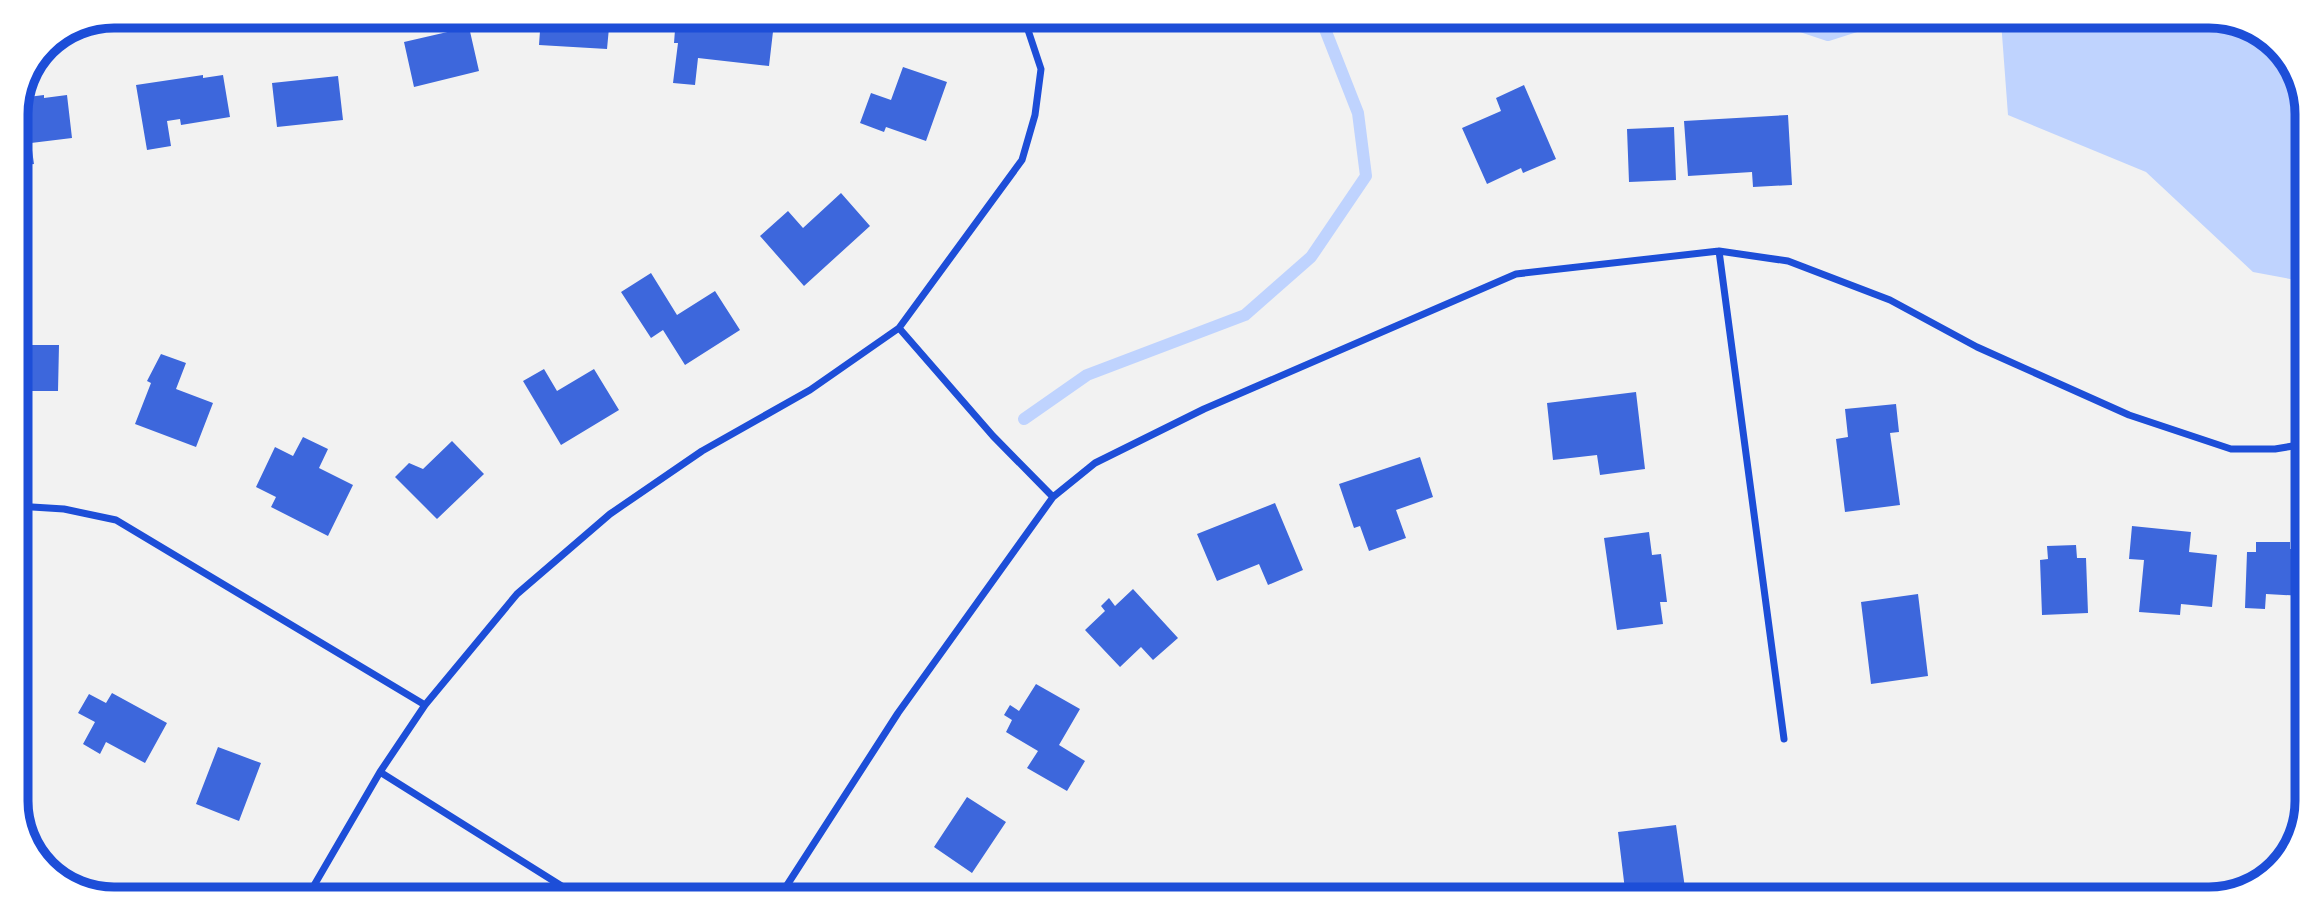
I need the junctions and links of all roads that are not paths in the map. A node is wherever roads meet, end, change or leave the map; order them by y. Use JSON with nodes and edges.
{"nodes":[{"id":1,"x":1027,"y":28,"type":"edge"},
{"id":2,"x":1719,"y":251,"type":"junction"},
{"id":3,"x":899,"y":328,"type":"junction"},
{"id":4,"x":2295,"y":446,"type":"edge"},
{"id":5,"x":1053,"y":496,"type":"junction"},
{"id":6,"x":28,"y":507,"type":"edge"},
{"id":7,"x":425,"y":705,"type":"junction"},
{"id":8,"x":1784,"y":739,"type":"dead end"},
{"id":9,"x":380,"y":772,"type":"junction"},
{"id":10,"x":313,"y":887,"type":"edge"},
{"id":11,"x":563,"y":887,"type":"edge"},
{"id":12,"x":786,"y":887,"type":"edge"}],
"edges":[{"from":1,"to":3,"type":"street"},
{"from":2,"to":4,"type":"street"},
{"from":2,"to":5,"type":"street"},
{"from":2,"to":8,"type":"street"},
{"from":3,"to":5,"type":"street"},
{"from":3,"to":7,"type":"street"},
{"from":5,"to":12,"type":"street"},
{"from":6,"to":7,"type":"street"},
{"from":7,"to":9,"type":"street"},
{"from":9,"to":10,"type":"street"},
{"from":9,"to":11,"type":"street"}]}
